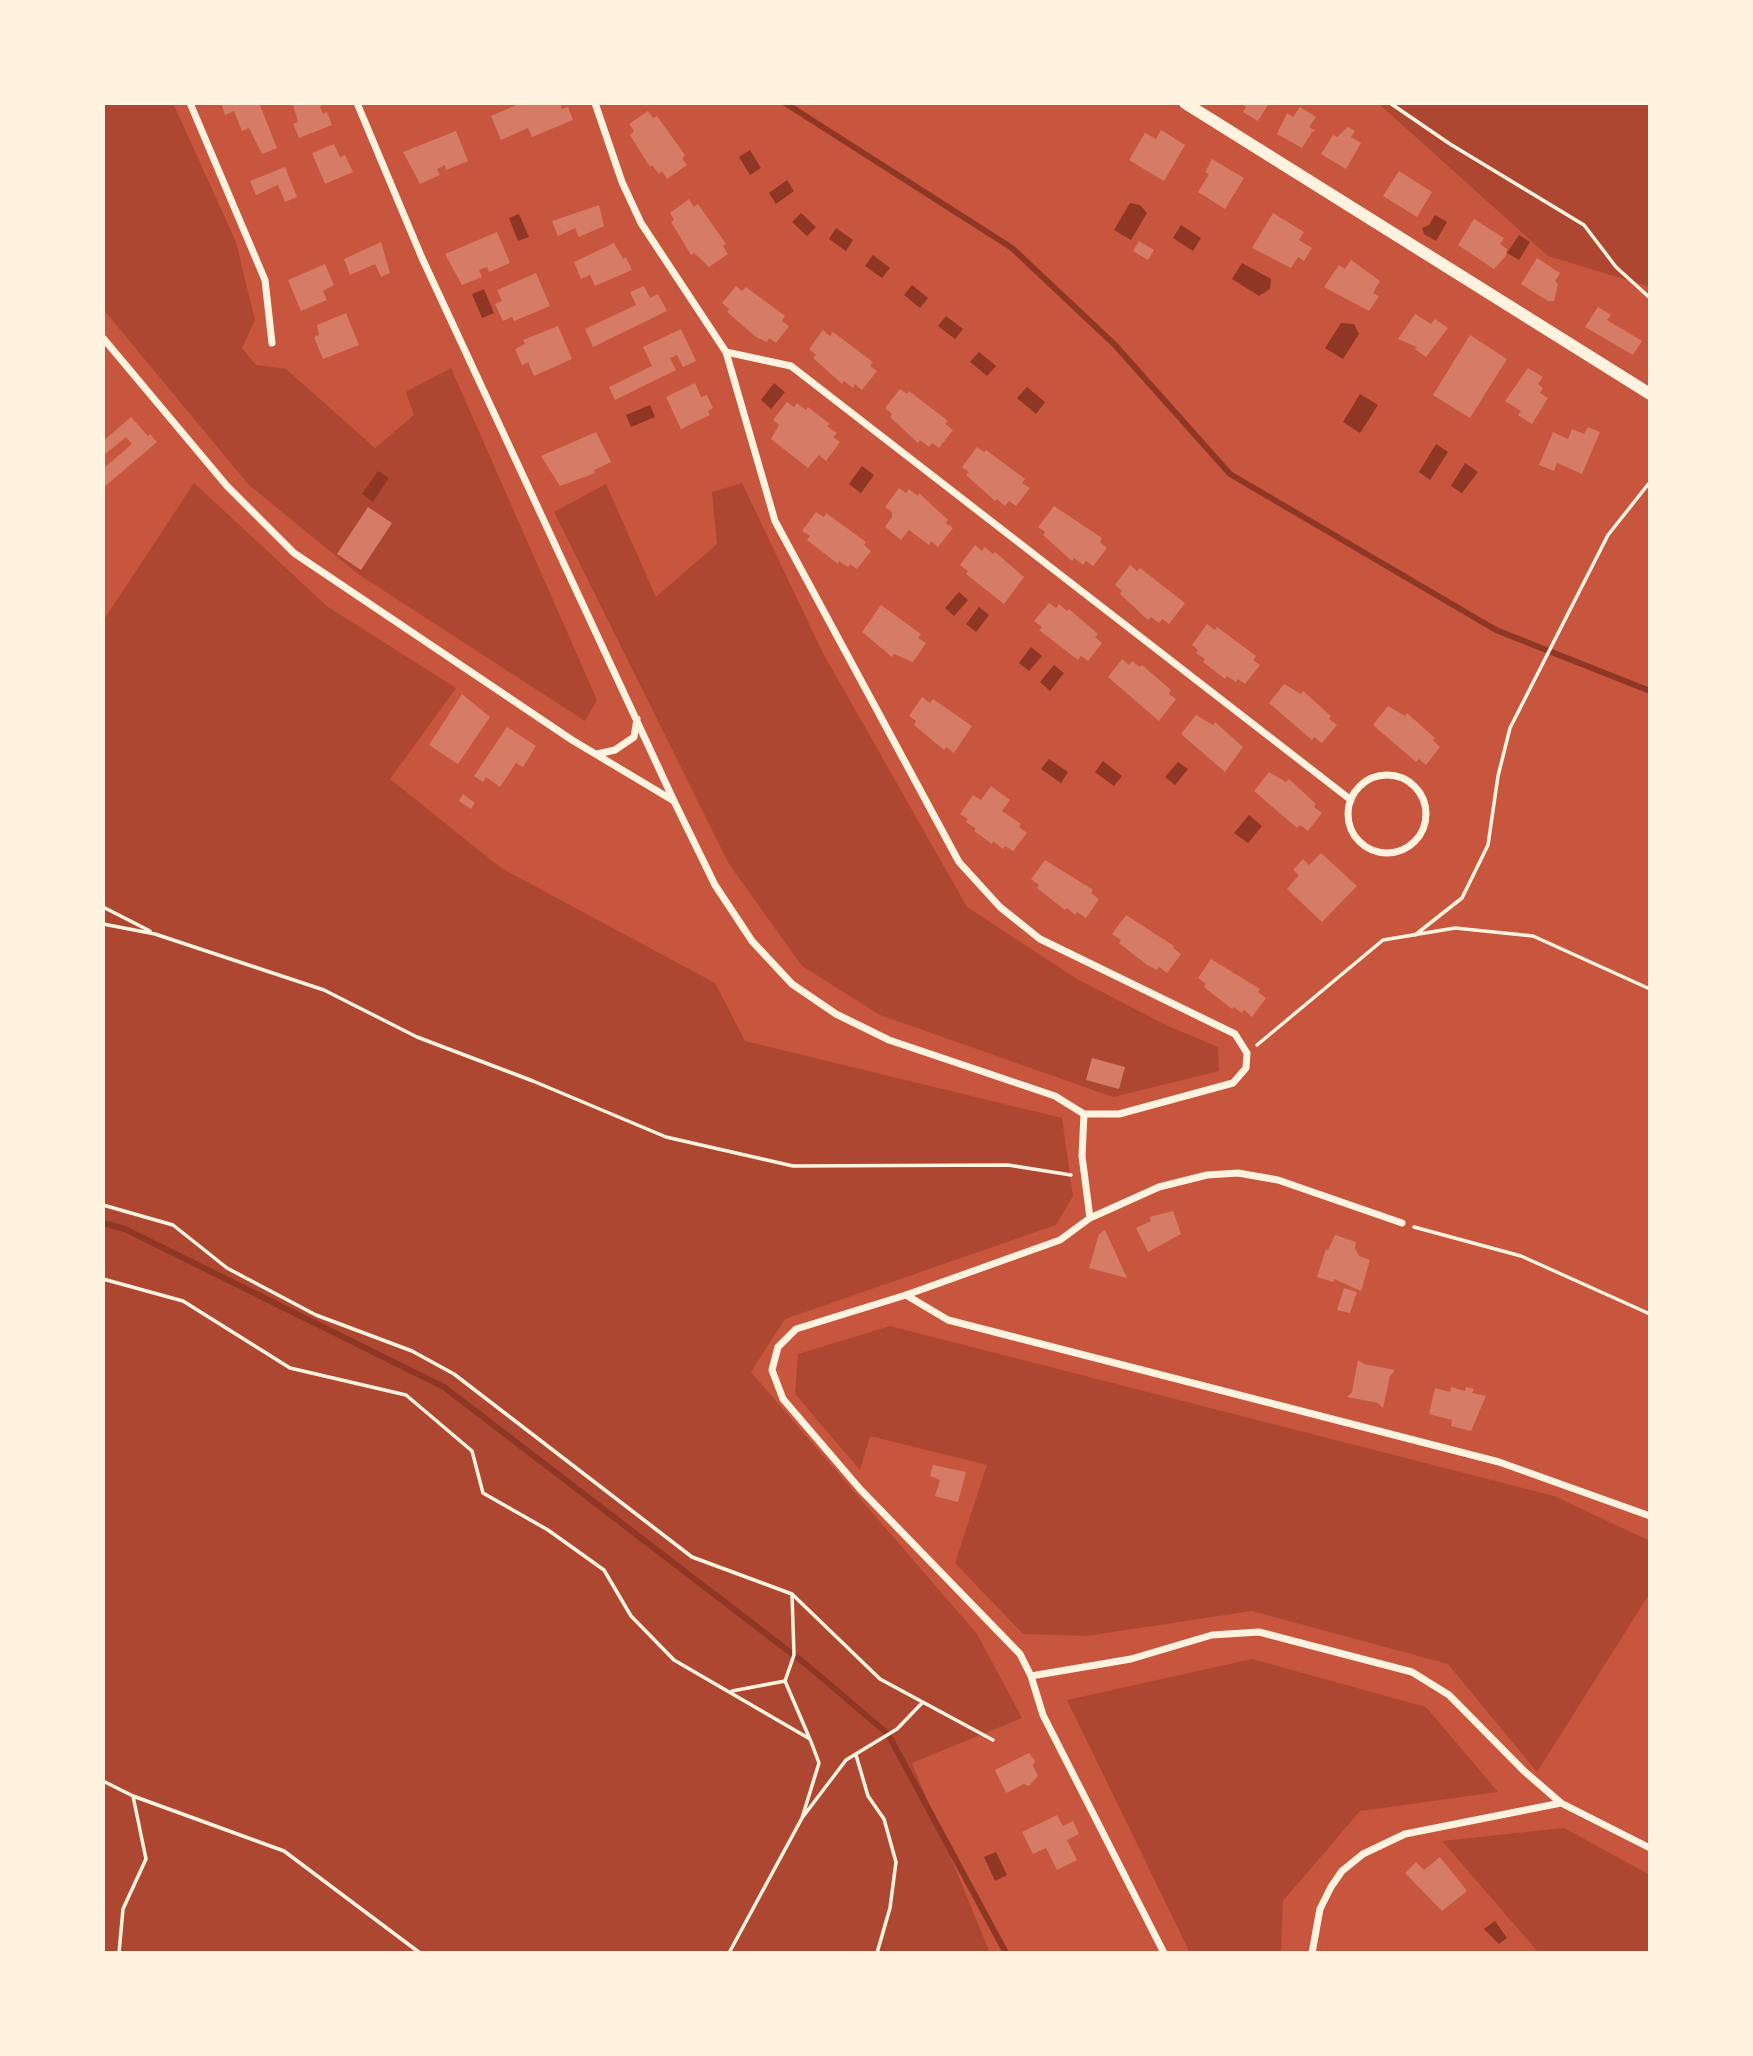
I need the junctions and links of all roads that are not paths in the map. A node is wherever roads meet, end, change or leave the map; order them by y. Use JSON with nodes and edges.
{"nodes":[{"id":1,"x":190,"y":103,"type":"edge"},
{"id":2,"x":358,"y":103,"type":"edge"},
{"id":3,"x":595,"y":103,"type":"edge"},
{"id":4,"x":1185,"y":103,"type":"edge"},
{"id":5,"x":103,"y":338,"type":"edge"},
{"id":6,"x":272,"y":343,"type":"dead end"},
{"id":7,"x":726,"y":352,"type":"junction"},
{"id":8,"x":1650,"y":394,"type":"edge"},
{"id":9,"x":637,"y":719,"type":"junction"},
{"id":10,"x":597,"y":754,"type":"junction"},
{"id":11,"x":1350,"y":800,"type":"junction"},
{"id":12,"x":674,"y":801,"type":"junction"},
{"id":13,"x":1084,"y":1114,"type":"junction"},
{"id":14,"x":1090,"y":1218,"type":"junction"},
{"id":15,"x":1402,"y":1223,"type":"road end"},
{"id":16,"x":906,"y":1295,"type":"junction"},
{"id":17,"x":1650,"y":1516,"type":"edge"},
{"id":18,"x":1031,"y":1676,"type":"junction"},
{"id":19,"x":1561,"y":1803,"type":"junction"},
{"id":20,"x":1650,"y":1848,"type":"edge"},
{"id":21,"x":1164,"y":1953,"type":"edge"},
{"id":22,"x":1312,"y":1953,"type":"edge"}],
"edges":[{"from":1,"to":6,"type":"street"},
{"from":2,"to":9,"type":"street"},
{"from":3,"to":7,"type":"street"},
{"from":4,"to":8,"type":"street"},
{"from":5,"to":10,"type":"street"},
{"from":7,"to":11,"type":"street"},
{"from":7,"to":13,"type":"street"},
{"from":9,"to":10,"type":"street"},
{"from":9,"to":12,"type":"street"},
{"from":10,"to":12,"type":"street"},
{"from":11,"to":11,"type":"street"},
{"from":12,"to":13,"type":"street"},
{"from":13,"to":14,"type":"street"},
{"from":14,"to":15,"type":"street"},
{"from":14,"to":16,"type":"street"},
{"from":16,"to":17,"type":"street"},
{"from":16,"to":18,"type":"street"},
{"from":18,"to":19,"type":"street"},
{"from":18,"to":21,"type":"street"},
{"from":19,"to":20,"type":"street"},
{"from":19,"to":22,"type":"street"}]}
